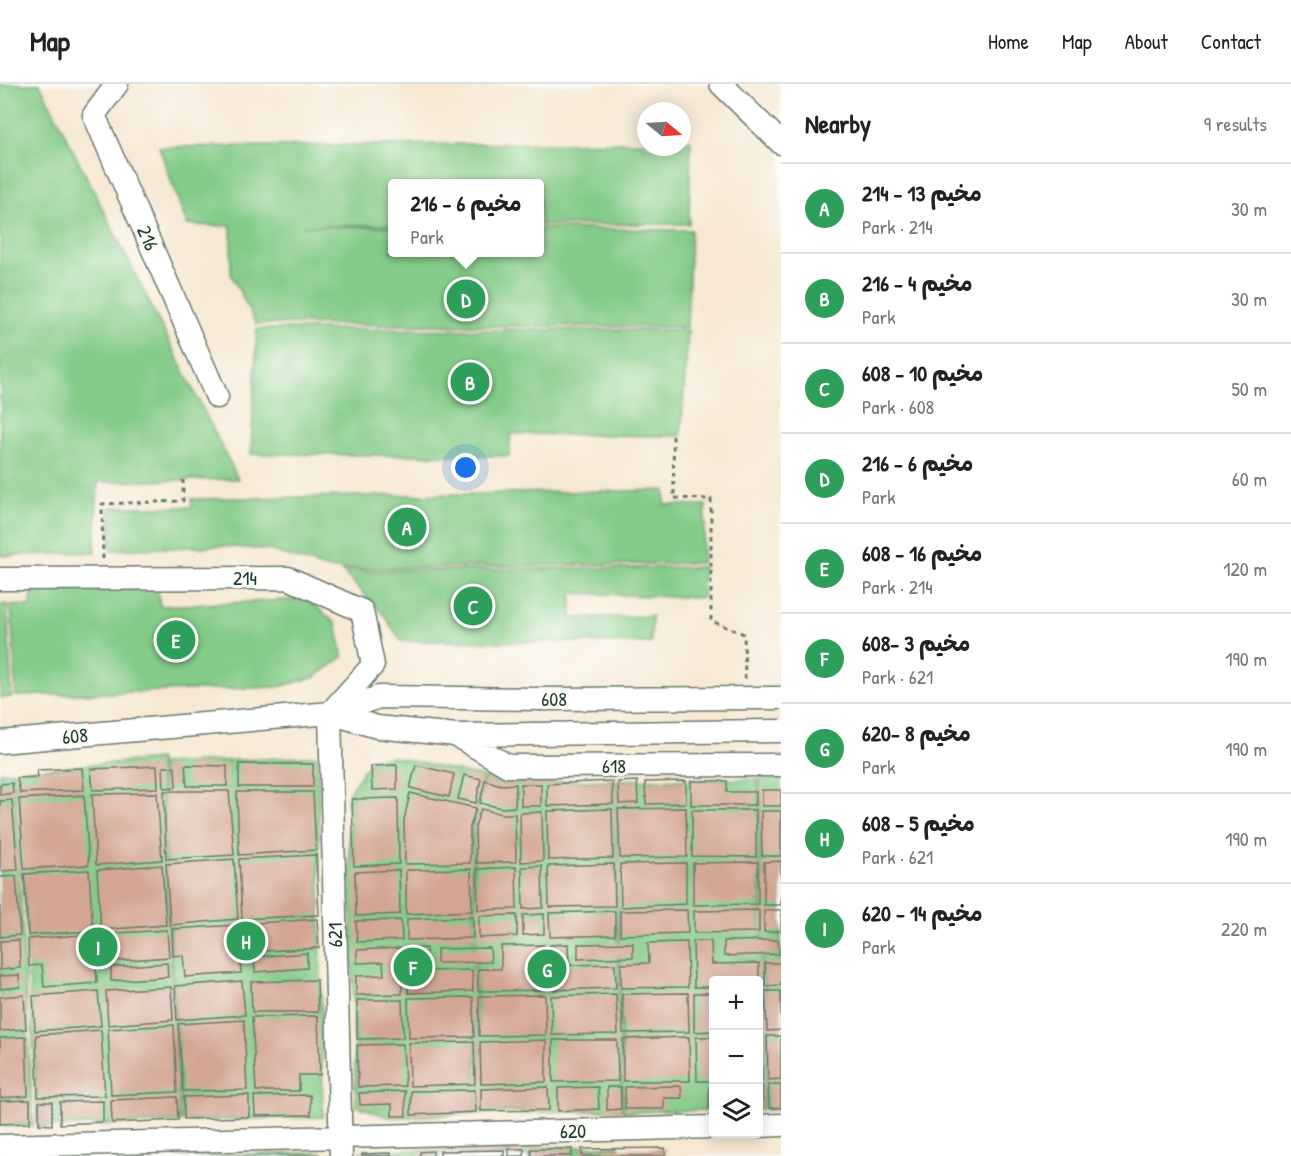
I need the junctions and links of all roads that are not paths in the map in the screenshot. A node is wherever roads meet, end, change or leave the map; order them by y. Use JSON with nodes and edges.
{"nodes":[{"id":1,"x":117,"y":84,"type":"edge"},
{"id":2,"x":721,"y":84,"type":"edge"},
{"id":3,"x":781,"y":143,"type":"edge"},
{"id":4,"x":217,"y":397,"type":"dead end"},
{"id":5,"x":0,"y":579,"type":"edge"},
{"id":6,"x":781,"y":698,"type":"edge"},
{"id":7,"x":330,"y":713,"type":"junction"},
{"id":8,"x":781,"y":731,"type":"edge"},
{"id":9,"x":456,"y":735,"type":"junction"},
{"id":10,"x":0,"y":742,"type":"edge"},
{"id":11,"x":781,"y":765,"type":"edge"},
{"id":12,"x":781,"y":1125,"type":"edge"},
{"id":13,"x":763,"y":1126,"type":"edge"},
{"id":14,"x":709,"y":1127,"type":"edge"},
{"id":15,"x":0,"y":1146,"type":"edge"},
{"id":16,"x":341,"y":1146,"type":"edge"}],
"edges":[{"from":1,"to":4,"type":"street","name":"216"},
{"from":2,"to":3,"type":"street"},
{"from":5,"to":7,"type":"street","name":"214"},
{"from":6,"to":7,"type":"street","name":"608","bridge":true},
{"from":7,"to":9,"type":"street","name":"608"},
{"from":7,"to":10,"type":"street","name":"608"},
{"from":7,"to":16,"type":"street","name":"621"},
{"from":8,"to":9,"type":"street","name":"608","bridge":true},
{"from":9,"to":11,"type":"street","name":"618"},
{"from":12,"to":13,"type":"street"},
{"from":14,"to":16,"type":"street","name":"620"},
{"from":15,"to":16,"type":"street","name":"620"}]}
